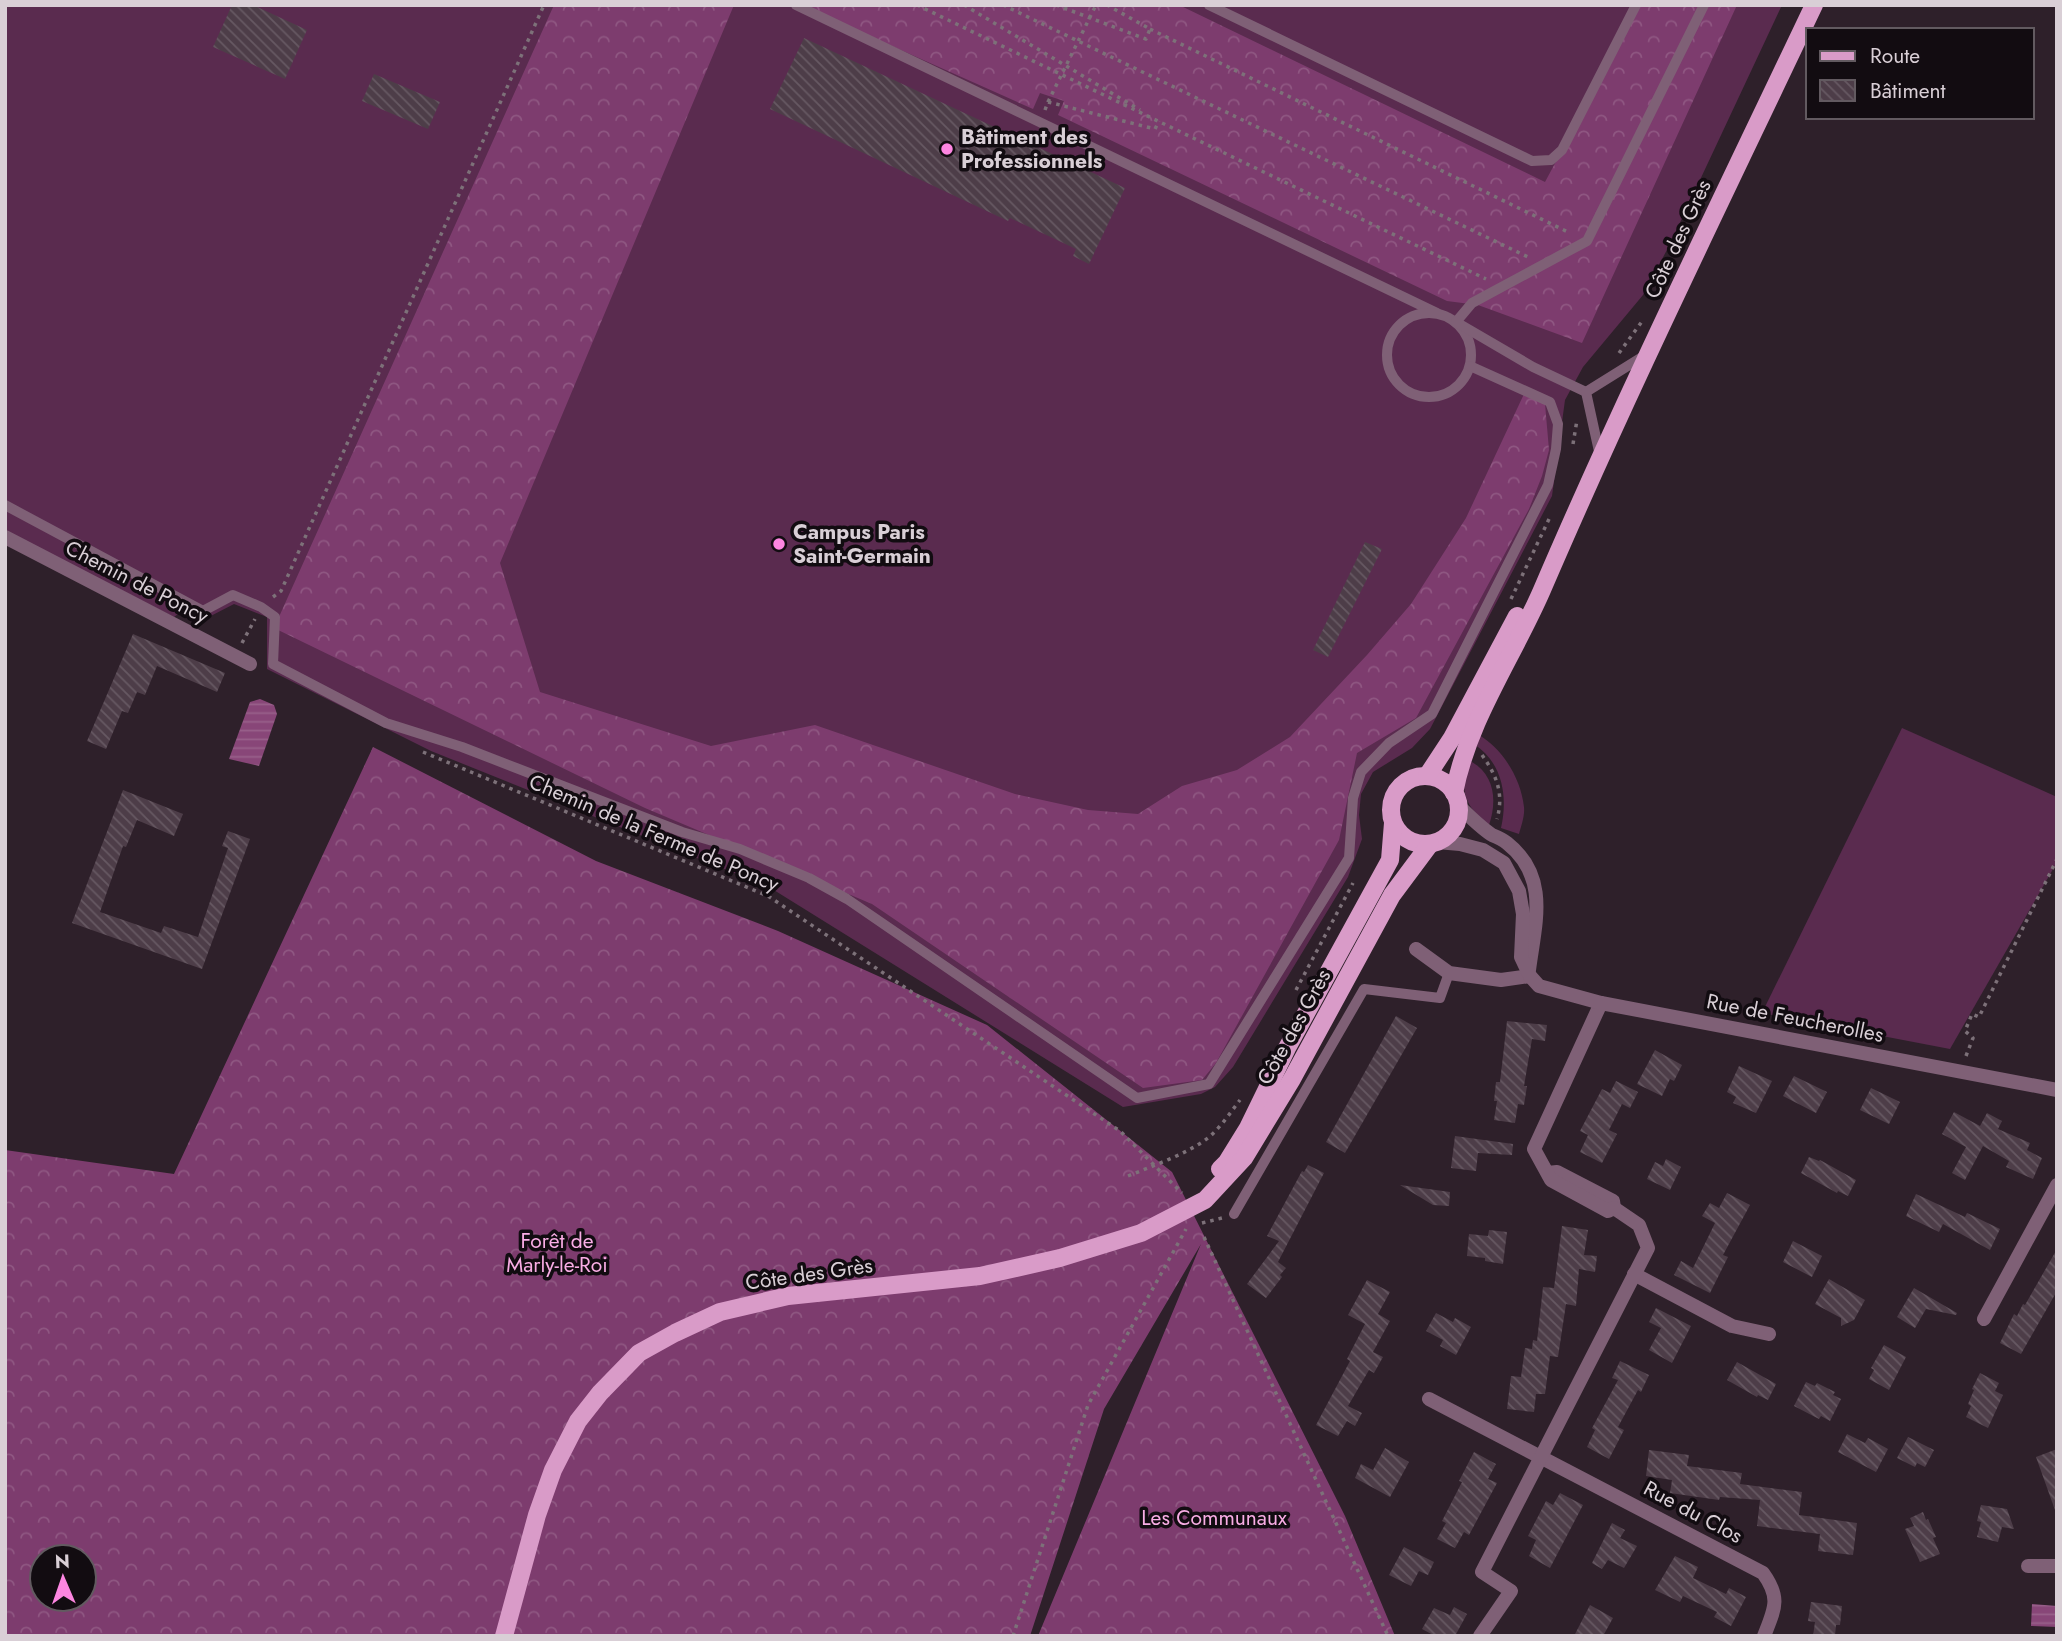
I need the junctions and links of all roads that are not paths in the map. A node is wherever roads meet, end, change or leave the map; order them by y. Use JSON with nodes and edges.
{"nodes":[{"id":1,"x":796,"y":5,"type":"edge"},
{"id":2,"x":1209,"y":5,"type":"edge"},
{"id":3,"x":1636,"y":5,"type":"edge"},
{"id":4,"x":1704,"y":5,"type":"edge"},
{"id":5,"x":1814,"y":5,"type":"edge"},
{"id":6,"x":1437,"y":313,"type":"junction"},
{"id":7,"x":1456,"y":322,"type":"junction"},
{"id":8,"x":1650,"y":353,"type":"junction"},
{"id":9,"x":1471,"y":366,"type":"junction"},
{"id":10,"x":1586,"y":392,"type":"junction"},
{"id":11,"x":1600,"y":457,"type":"junction"},
{"id":12,"x":1583,"y":493,"type":"junction"},
{"id":13,"x":5,"y":505,"type":"edge"},
{"id":14,"x":5,"y":537,"type":"edge"},
{"id":15,"x":250,"y":664,"type":"dead end"},
{"id":16,"x":1427,"y":776,"type":"junction"},
{"id":17,"x":1457,"y":799,"type":"junction"},
{"id":18,"x":1393,"y":823,"type":"junction"},
{"id":19,"x":1434,"y":843,"type":"junction"},
{"id":20,"x":1416,"y":948,"type":"dead end"},
{"id":21,"x":1449,"y":973,"type":"junction"},
{"id":22,"x":1530,"y":973,"type":"junction"},
{"id":23,"x":1601,"y":1003,"type":"junction"},
{"id":24,"x":2057,"y":1090,"type":"edge"},
{"id":25,"x":2057,"y":1185,"type":"edge"},
{"id":26,"x":1234,"y":1214,"type":"road end"},
{"id":27,"x":1141,"y":1233,"type":"junction"},
{"id":28,"x":1634,"y":1274,"type":"junction"},
{"id":29,"x":1984,"y":1319,"type":"dead end"},
{"id":30,"x":1769,"y":1334,"type":"dead end"},
{"id":31,"x":1429,"y":1399,"type":"dead end"},
{"id":32,"x":1543,"y":1457,"type":"junction"},
{"id":33,"x":2028,"y":1566,"type":"dead end"},
{"id":34,"x":2057,"y":1566,"type":"edge"},
{"id":35,"x":504,"y":1636,"type":"edge"},
{"id":36,"x":1480,"y":1636,"type":"edge"},
{"id":37,"x":1764,"y":1636,"type":"edge"}],
"edges":[{"from":1,"to":6,"type":"lane"},
{"from":2,"to":3,"type":"lane"},
{"from":4,"to":7,"type":"lane"},
{"from":5,"to":8,"type":"main road","name":"Côte des Grès"},
{"from":6,"to":7,"type":"lane"},
{"from":6,"to":9,"type":"lane"},
{"from":7,"to":9,"type":"lane"},
{"from":7,"to":10,"type":"lane"},
{"from":8,"to":10,"type":"lane"},
{"from":8,"to":11,"type":"main road","name":"Côte des Grès"},
{"from":9,"to":13,"type":"lane"},
{"from":10,"to":11,"type":"lane"},
{"from":11,"to":12,"type":"main road","name":"Côte des Grès"},
{"from":12,"to":16,"type":"main road","name":"Côte des Grès"},
{"from":12,"to":17,"type":"main road","name":"Côte des Grès"},
{"from":14,"to":15,"type":"street","name":"Chemin de Poncy"},
{"from":16,"to":17,"type":"main road"},
{"from":16,"to":18,"type":"main road"},
{"from":17,"to":19,"type":"main road"},
{"from":17,"to":22,"type":"street"},
{"from":18,"to":19,"type":"main road"},
{"from":18,"to":27,"type":"main road","name":"Côte des Grès"},
{"from":19,"to":22,"type":"street"},
{"from":19,"to":27,"type":"main road","name":"Côte des Grès"},
{"from":20,"to":21,"type":"street"},
{"from":21,"to":22,"type":"street"},
{"from":21,"to":26,"type":"lane"},
{"from":22,"to":23,"type":"street","name":"Rue de Feucherolles"},
{"from":23,"to":24,"type":"street","name":"Rue de Feucherolles"},
{"from":23,"to":28,"type":"street"},
{"from":25,"to":29,"type":"street"},
{"from":27,"to":35,"type":"main road","name":"Côte des Grès"},
{"from":28,"to":30,"type":"street"},
{"from":28,"to":32,"type":"street"},
{"from":31,"to":32,"type":"street","name":"Rue du Clos"},
{"from":32,"to":36,"type":"street"},
{"from":32,"to":37,"type":"street","name":"Rue du Clos"},
{"from":33,"to":34,"type":"street"}]}
